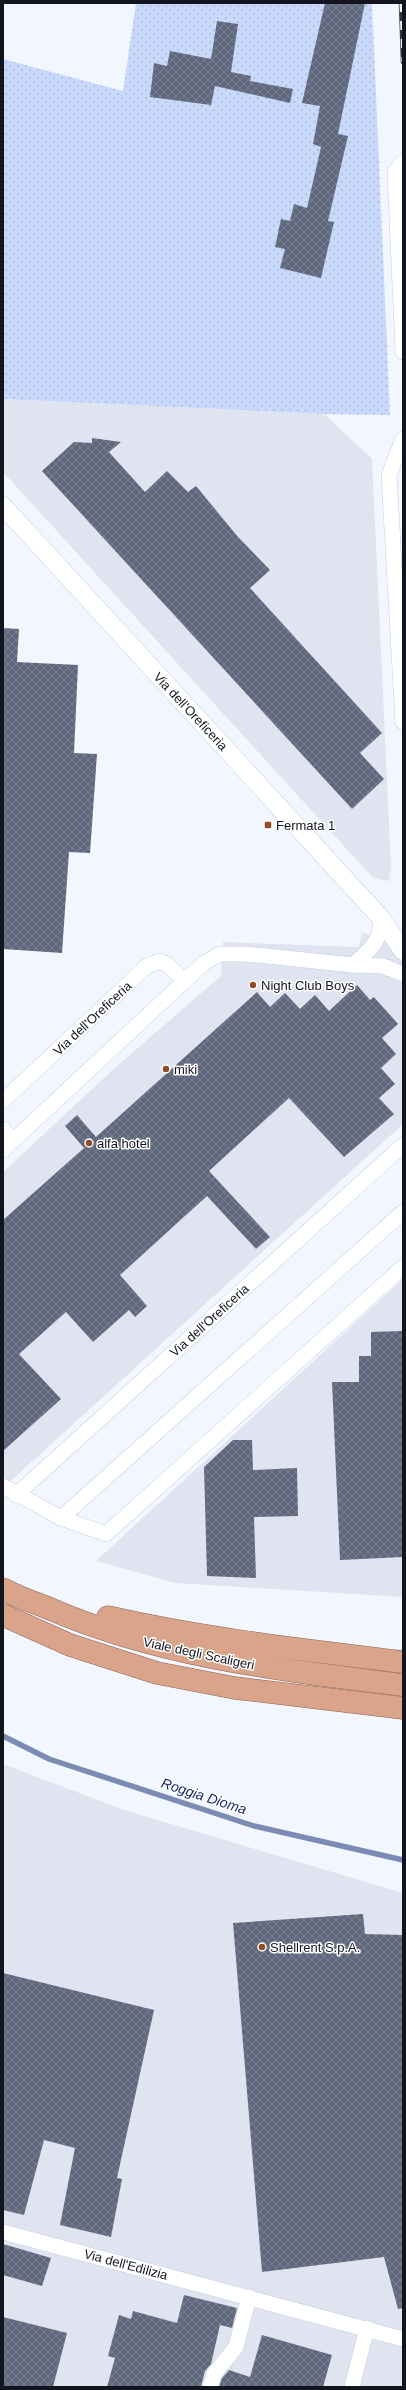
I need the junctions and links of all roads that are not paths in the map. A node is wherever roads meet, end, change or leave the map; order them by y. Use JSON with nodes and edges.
{"nodes":[{"id":1,"x":403,"y":162,"type":"edge"},
{"id":2,"x":403,"y":352,"type":"edge"},
{"id":3,"x":403,"y":439,"type":"edge"},
{"id":4,"x":3,"y":506,"type":"edge"},
{"id":5,"x":403,"y":722,"type":"edge"},
{"id":6,"x":380,"y":916,"type":"junction"},
{"id":7,"x":403,"y":946,"type":"edge"},
{"id":8,"x":353,"y":965,"type":"junction"},
{"id":9,"x":403,"y":974,"type":"edge"},
{"id":10,"x":185,"y":981,"type":"junction"},
{"id":11,"x":3,"y":1101,"type":"edge"},
{"id":12,"x":3,"y":1129,"type":"edge"},
{"id":13,"x":403,"y":1145,"type":"edge"},
{"id":14,"x":8,"y":1146,"type":"edge"},
{"id":15,"x":403,"y":1212,"type":"edge"},
{"id":16,"x":403,"y":1267,"type":"edge"},
{"id":17,"x":3,"y":1486,"type":"edge"},
{"id":18,"x":16,"y":1495,"type":"junction"},
{"id":19,"x":61,"y":1518,"type":"junction"},
{"id":20,"x":3,"y":1581,"type":"edge"},
{"id":21,"x":3,"y":1589,"type":"edge"},
{"id":22,"x":3,"y":1615,"type":"edge"},
{"id":23,"x":403,"y":1662,"type":"edge"},
{"id":24,"x":403,"y":1685,"type":"edge"},
{"id":25,"x":403,"y":1708,"type":"edge"},
{"id":26,"x":3,"y":2232,"type":"edge"},
{"id":27,"x":249,"y":2297,"type":"junction"},
{"id":28,"x":367,"y":2328,"type":"junction"},
{"id":29,"x":403,"y":2339,"type":"edge"},
{"id":30,"x":210,"y":2387,"type":"edge"},
{"id":31,"x":352,"y":2387,"type":"edge"}],
"edges":[{"from":1,"to":2,"type":"street"},
{"from":3,"to":5,"type":"street"},
{"from":4,"to":6,"type":"street","name":"Via dell'Oreficeria"},
{"from":6,"to":7,"type":"street","name":"Via dell'Oreficeria"},
{"from":6,"to":8,"type":"street"},
{"from":8,"to":9,"type":"street"},
{"from":8,"to":10,"type":"street"},
{"from":10,"to":11,"type":"street","name":"Via dell'Oreficeria"},
{"from":10,"to":14,"type":"street"},
{"from":12,"to":14,"type":"street"},
{"from":13,"to":18,"type":"street","name":"Via dell'Oreficeria"},
{"from":15,"to":19,"type":"street"},
{"from":16,"to":19,"type":"street"},
{"from":17,"to":18,"type":"street"},
{"from":18,"to":19,"type":"street"},
{"from":20,"to":23,"type":"highway"},
{"from":21,"to":24,"type":"highway","name":"Viale degli Scaligeri"},
{"from":22,"to":25,"type":"highway","name":"Viale degli Scaligeri"},
{"from":26,"to":27,"type":"street","name":"Via dell'Edilizia"},
{"from":27,"to":28,"type":"street","name":"Via dell'Edilizia"},
{"from":27,"to":30,"type":"street"},
{"from":28,"to":29,"type":"street","name":"Via dell'Edilizia"},
{"from":28,"to":31,"type":"street"}]}
